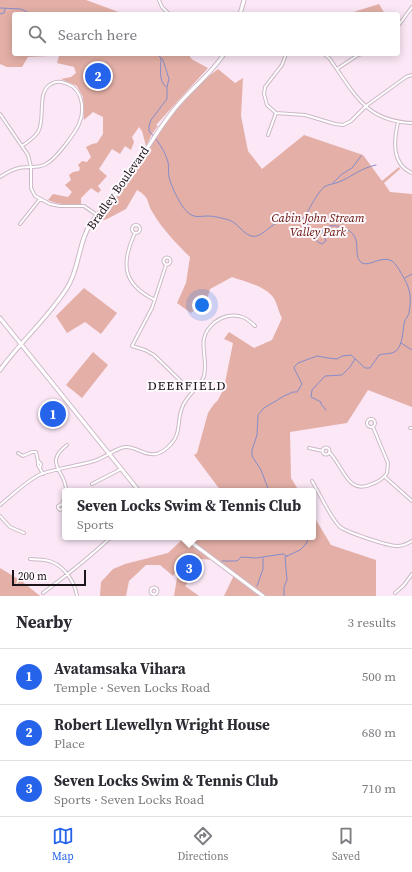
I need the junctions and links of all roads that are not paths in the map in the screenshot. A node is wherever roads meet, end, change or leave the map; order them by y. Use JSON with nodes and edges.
{"nodes":[{"id":1,"x":159,"y":0,"type":"edge"},
{"id":2,"x":244,"y":0,"type":"edge"},
{"id":3,"x":412,"y":7,"type":"edge"},
{"id":4,"x":167,"y":12,"type":"edge"},
{"id":5,"x":241,"y":12,"type":"edge"},
{"id":6,"x":400,"y":23,"type":"edge"},
{"id":7,"x":223,"y":56,"type":"edge"},
{"id":8,"x":285,"y":56,"type":"edge"},
{"id":9,"x":326,"y":56,"type":"edge"},
{"id":10,"x":356,"y":56,"type":"edge"},
{"id":11,"x":337,"y":69,"type":"junction"},
{"id":12,"x":412,"y":74,"type":"edge"},
{"id":13,"x":366,"y":106,"type":"junction"},
{"id":14,"x":276,"y":113,"type":"junction"},
{"id":15,"x":0,"y":114,"type":"edge"},
{"id":16,"x":398,"y":122,"type":"junction"},
{"id":17,"x":412,"y":122,"type":"edge"},
{"id":18,"x":268,"y":136,"type":"dead end"},
{"id":19,"x":22,"y":146,"type":"junction"},
{"id":20,"x":31,"y":167,"type":"junction"},
{"id":21,"x":412,"y":173,"type":"edge"},
{"id":22,"x":0,"y":177,"type":"edge"},
{"id":23,"x":40,"y":200,"type":"junction"},
{"id":24,"x":97,"y":215,"type":"junction"},
{"id":25,"x":20,"y":224,"type":"dead end"},
{"id":26,"x":135,"y":233,"type":"junction"},
{"id":27,"x":166,"y":265,"type":"dead end"},
{"id":28,"x":155,"y":300,"type":"junction"},
{"id":29,"x":0,"y":318,"type":"edge"},
{"id":30,"x":255,"y":326,"type":"dead end"},
{"id":31,"x":21,"y":344,"type":"junction"},
{"id":32,"x":0,"y":370,"type":"edge"},
{"id":33,"x":192,"y":392,"type":"junction"},
{"id":34,"x":372,"y":426,"type":"dead end"},
{"id":35,"x":67,"y":445,"type":"dead end"},
{"id":36,"x":309,"y":448,"type":"dead end"},
{"id":37,"x":323,"y":451,"type":"junction"},
{"id":38,"x":329,"y":452,"type":"junction"},
{"id":39,"x":18,"y":453,"type":"dead end"},
{"id":40,"x":108,"y":454,"type":"junction"},
{"id":41,"x":58,"y":470,"type":"junction"},
{"id":42,"x":121,"y":470,"type":"junction"},
{"id":43,"x":43,"y":474,"type":"junction"},
{"id":44,"x":385,"y":477,"type":"junction"},
{"id":45,"x":312,"y":480,"type":"dead end"},
{"id":46,"x":92,"y":484,"type":"dead end"},
{"id":47,"x":66,"y":488,"type":"edge"},
{"id":48,"x":136,"y":488,"type":"edge"},
{"id":49,"x":412,"y":501,"type":"edge"},
{"id":50,"x":0,"y":505,"type":"edge"},
{"id":51,"x":0,"y":516,"type":"edge"},
{"id":52,"x":24,"y":533,"type":"dead end"},
{"id":53,"x":108,"y":540,"type":"edge"},
{"id":54,"x":188,"y":540,"type":"edge"},
{"id":55,"x":412,"y":542,"type":"edge"},
{"id":56,"x":30,"y":559,"type":"dead end"},
{"id":57,"x":412,"y":574,"type":"edge"},
{"id":58,"x":67,"y":576,"type":"junction"},
{"id":59,"x":43,"y":593,"type":"dead end"},
{"id":60,"x":151,"y":593,"type":"dead end"},
{"id":61,"x":395,"y":593,"type":"dead end"},
{"id":62,"x":78,"y":596,"type":"edge"},
{"id":63,"x":149,"y":596,"type":"edge"},
{"id":64,"x":263,"y":596,"type":"edge"}],
"edges":[{"from":1,"to":4,"type":"street"},
{"from":2,"to":5,"type":"main road"},
{"from":3,"to":6,"type":"street"},
{"from":7,"to":24,"type":"main road","name":"Bradley Boulevard"},
{"from":8,"to":14,"type":"street"},
{"from":9,"to":11,"type":"street"},
{"from":10,"to":11,"type":"street"},
{"from":11,"to":13,"type":"street"},
{"from":12,"to":13,"type":"street"},
{"from":13,"to":14,"type":"street"},
{"from":13,"to":16,"type":"street"},
{"from":14,"to":18,"type":"street"},
{"from":15,"to":19,"type":"street"},
{"from":16,"to":17,"type":"street"},
{"from":16,"to":21,"type":"street"},
{"from":19,"to":20,"type":"street"},
{"from":19,"to":20,"type":"street"},
{"from":20,"to":22,"type":"street"},
{"from":20,"to":23,"type":"street"},
{"from":23,"to":24,"type":"street"},
{"from":23,"to":25,"type":"street"},
{"from":24,"to":31,"type":"main road","name":"Bradley Boulevard"},
{"from":26,"to":26,"type":"street"},
{"from":26,"to":28,"type":"street"},
{"from":27,"to":28,"type":"street"},
{"from":28,"to":33,"type":"street"},
{"from":29,"to":31,"type":"main road"},
{"from":30,"to":33,"type":"street"},
{"from":31,"to":32,"type":"main road","name":"Bradley Boulevard"},
{"from":31,"to":40,"type":"main road"},
{"from":33,"to":40,"type":"street"},
{"from":34,"to":44,"type":"street"},
{"from":35,"to":41,"type":"street"},
{"from":36,"to":37,"type":"street"},
{"from":37,"to":38,"type":"street"},
{"from":37,"to":38,"type":"street"},
{"from":38,"to":44,"type":"street"},
{"from":39,"to":43,"type":"street"},
{"from":40,"to":41,"type":"street"},
{"from":40,"to":42,"type":"main road"},
{"from":41,"to":43,"type":"street"},
{"from":41,"to":47,"type":"street"},
{"from":42,"to":46,"type":"street"},
{"from":42,"to":48,"type":"main road"},
{"from":43,"to":50,"type":"street"},
{"from":44,"to":49,"type":"street"},
{"from":45,"to":55,"type":"street"},
{"from":51,"to":52,"type":"street"},
{"from":53,"to":58,"type":"street"},
{"from":54,"to":64,"type":"main road"},
{"from":56,"to":58,"type":"street"},
{"from":57,"to":61,"type":"street"},
{"from":58,"to":59,"type":"street"},
{"from":58,"to":62,"type":"street"},
{"from":60,"to":63,"type":"street"}]}
